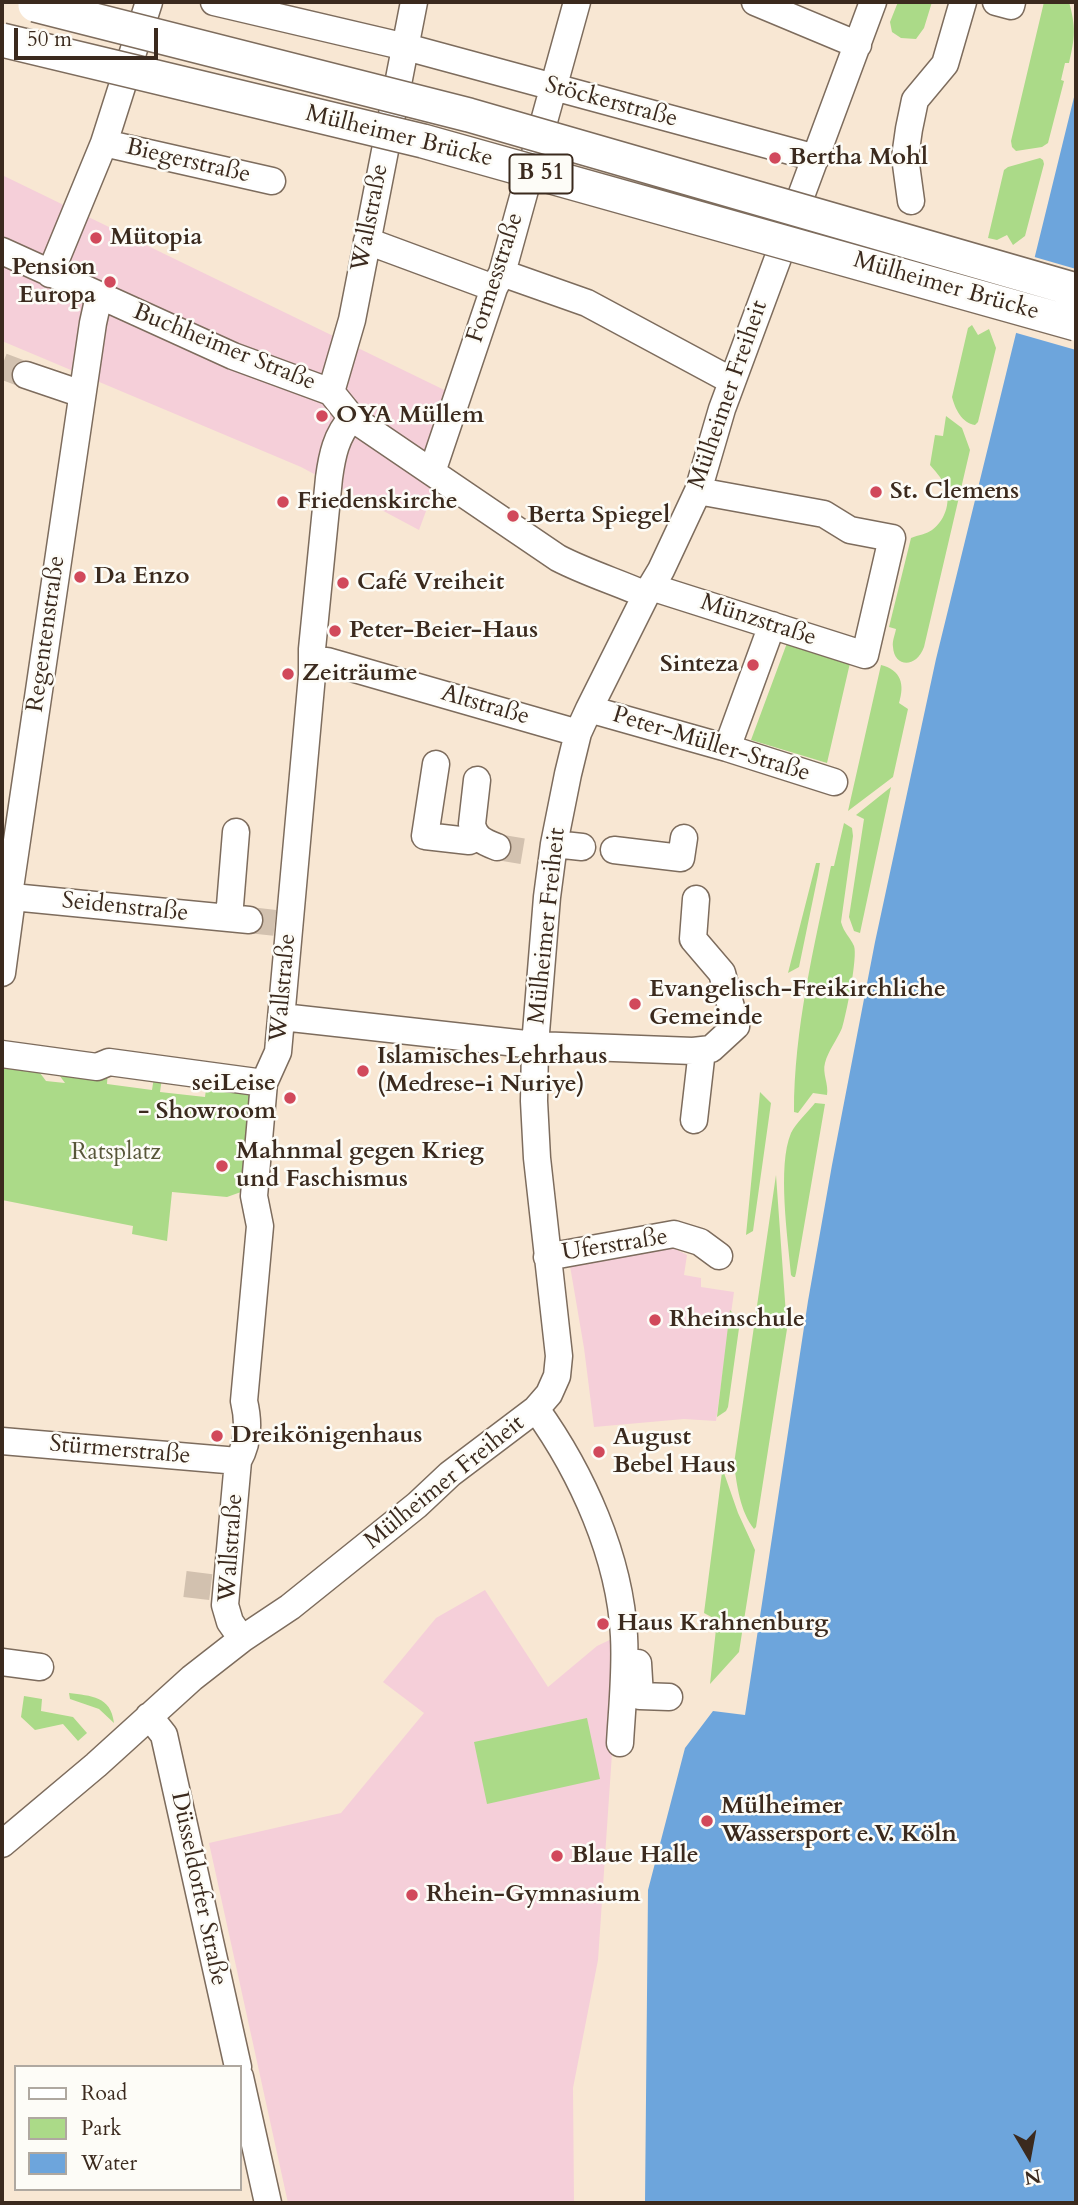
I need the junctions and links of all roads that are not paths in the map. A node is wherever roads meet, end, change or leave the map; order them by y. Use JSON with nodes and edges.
{"nodes":[{"id":1,"x":149,"y":2,"type":"edge"},
{"id":2,"x":214,"y":2,"type":"edge"},
{"id":3,"x":414,"y":2,"type":"edge"},
{"id":4,"x":755,"y":2,"type":"edge"},
{"id":5,"x":873,"y":2,"type":"edge"},
{"id":6,"x":964,"y":2,"type":"edge"},
{"id":7,"x":996,"y":2,"type":"edge"},
{"id":8,"x":1012,"y":2,"type":"edge"},
{"id":9,"x":34,"y":5,"type":"dead end"},
{"id":10,"x":576,"y":7,"type":"edge"},
{"id":11,"x":2,"y":40,"type":"edge"},
{"id":12,"x":858,"y":45,"type":"junction"},
{"id":13,"x":406,"y":47,"type":"junction"},
{"id":14,"x":2,"y":54,"type":"edge"},
{"id":15,"x":553,"y":88,"type":"junction"},
{"id":16,"x":104,"y":142,"type":"junction"},
{"id":17,"x":816,"y":158,"type":"junction"},
{"id":18,"x":272,"y":181,"type":"dead end"},
{"id":19,"x":911,"y":201,"type":"dead end"},
{"id":20,"x":367,"y":241,"type":"junction"},
{"id":21,"x":2,"y":251,"type":"edge"},
{"id":22,"x":50,"y":274,"type":"junction"},
{"id":23,"x":498,"y":281,"type":"junction"},
{"id":24,"x":1076,"y":290,"type":"edge"},
{"id":25,"x":99,"y":296,"type":"junction"},
{"id":26,"x":1076,"y":324,"type":"edge"},
{"id":27,"x":1076,"y":332,"type":"edge"},
{"id":28,"x":26,"y":375,"type":"tunnel mouth"},
{"id":29,"x":732,"y":381,"type":"junction"},
{"id":30,"x":331,"y":392,"type":"junction"},
{"id":31,"x":82,"y":394,"type":"junction"},
{"id":32,"x":352,"y":418,"type":"junction"},
{"id":33,"x":432,"y":472,"type":"junction"},
{"id":34,"x":698,"y":491,"type":"junction"},
{"id":35,"x":648,"y":591,"type":"junction"},
{"id":36,"x":772,"y":625,"type":"junction"},
{"id":37,"x":312,"y":661,"type":"junction"},
{"id":38,"x":589,"y":709,"type":"junction"},
{"id":39,"x":578,"y":733,"type":"junction"},
{"id":40,"x":727,"y":748,"type":"junction"},
{"id":41,"x":436,"y":764,"type":"dead end"},
{"id":42,"x":477,"y":780,"type":"dead end"},
{"id":43,"x":834,"y":782,"type":"dead end"},
{"id":44,"x":236,"y":832,"type":"dead end"},
{"id":45,"x":684,"y":838,"type":"dead end"},
{"id":46,"x":582,"y":847,"type":"dead end"},
{"id":47,"x":614,"y":850,"type":"dead end"},
{"id":48,"x":547,"y":851,"type":"junction"},
{"id":49,"x":6,"y":896,"type":"edge"},
{"id":50,"x":696,"y":899,"type":"dead end"},
{"id":51,"x":2,"y":973,"type":"edge"},
{"id":52,"x":282,"y":1017,"type":"junction"},
{"id":53,"x":536,"y":1045,"type":"junction"},
{"id":54,"x":702,"y":1050,"type":"junction"},
{"id":55,"x":2,"y":1054,"type":"edge"},
{"id":56,"x":264,"y":1083,"type":"junction"},
{"id":57,"x":694,"y":1120,"type":"dead end"},
{"id":58,"x":719,"y":1256,"type":"dead end"},
{"id":59,"x":547,"y":1257,"type":"junction"},
{"id":60,"x":536,"y":1409,"type":"junction"},
{"id":61,"x":2,"y":1441,"type":"edge"},
{"id":62,"x":239,"y":1461,"type":"junction"},
{"id":63,"x":611,"y":1560,"type":"junction"},
{"id":64,"x":242,"y":1639,"type":"junction"},
{"id":65,"x":2,"y":1662,"type":"edge"},
{"id":66,"x":40,"y":1667,"type":"dead end"},
{"id":67,"x":669,"y":1697,"type":"dead end"},
{"id":68,"x":149,"y":1716,"type":"junction"},
{"id":69,"x":620,"y":1743,"type":"dead end"},
{"id":70,"x":2,"y":1844,"type":"edge"},
{"id":71,"x":238,"y":2065,"type":"edge"},
{"id":72,"x":242,"y":2086,"type":"edge"},
{"id":73,"x":268,"y":2203,"type":"edge"}],
"edges":[{"from":1,"to":16,"type":"street","name":"Biegerstraße"},
{"from":2,"to":13,"type":"street","name":"Stöckerstraße"},
{"from":3,"to":13,"type":"street","name":"Wallstraße"},
{"from":4,"to":12,"type":"street"},
{"from":5,"to":12,"type":"street","name":"Mülheimer Freiheit"},
{"from":6,"to":19,"type":"street"},
{"from":7,"to":8,"type":"street"},
{"from":9,"to":24,"type":"main road","name":"Mülheimer Brücke","number":"B 51","bridge":true},
{"from":10,"to":15,"type":"street","name":"Formesstraße"},
{"from":11,"to":26,"type":"main road","name":"Mülheimer Brücke","number":"B 51","bridge":true},
{"from":12,"to":17,"type":"street","name":"Mülheimer Freiheit"},
{"from":13,"to":15,"type":"street","name":"Stöckerstraße"},
{"from":13,"to":20,"type":"street","name":"Wallstraße"},
{"from":14,"to":27,"type":"main road","name":"Mülheimer Brücke","number":"B 51"},
{"from":15,"to":17,"type":"street","name":"Stöckerstraße"},
{"from":15,"to":23,"type":"street","name":"Formesstraße"},
{"from":16,"to":18,"type":"street","name":"Biegerstraße"},
{"from":16,"to":22,"type":"street","name":"Biegerstraße"},
{"from":17,"to":29,"type":"street","name":"Mülheimer Freiheit"},
{"from":20,"to":23,"type":"street"},
{"from":20,"to":30,"type":"street","name":"Wallstraße"},
{"from":21,"to":22,"type":"street","name":"Buchheimer Straße"},
{"from":22,"to":25,"type":"street","name":"Buchheimer Straße"},
{"from":23,"to":29,"type":"street"},
{"from":23,"to":33,"type":"street","name":"Formesstraße"},
{"from":25,"to":30,"type":"street","name":"Buchheimer Straße"},
{"from":25,"to":31,"type":"street","name":"Regentenstraße"},
{"from":28,"to":31,"type":"street"},
{"from":29,"to":34,"type":"street","name":"Mülheimer Freiheit"},
{"from":30,"to":32,"type":"street","name":"Buchheimer Straße"},
{"from":31,"to":49,"type":"street","name":"Regentenstraße"},
{"from":32,"to":33,"type":"street","name":"Buchheimer Straße"},
{"from":32,"to":37,"type":"street","name":"Wallstraße"},
{"from":33,"to":35,"type":"street","name":"Buchheimer Straße"},
{"from":34,"to":35,"type":"street","name":"Mülheimer Freiheit"},
{"from":34,"to":36,"type":"street","name":"Münzstraße"},
{"from":35,"to":36,"type":"street","name":"Münzstraße"},
{"from":35,"to":38,"type":"street","name":"Mülheimer Freiheit"},
{"from":36,"to":40,"type":"street"},
{"from":37,"to":39,"type":"street","name":"Altstraße"},
{"from":37,"to":52,"type":"street","name":"Wallstraße"},
{"from":38,"to":39,"type":"street","name":"Mülheimer Freiheit"},
{"from":38,"to":40,"type":"street","name":"Peter-Müller-Straße"},
{"from":39,"to":48,"type":"street","name":"Mülheimer Freiheit"},
{"from":40,"to":43,"type":"street","name":"Peter-Müller-Straße"},
{"from":41,"to":42,"type":"street"},
{"from":44,"to":49,"type":"street","name":"Seidenstraße"},
{"from":45,"to":47,"type":"street"},
{"from":46,"to":48,"type":"street"},
{"from":48,"to":53,"type":"street","name":"Mülheimer Freiheit"},
{"from":49,"to":51,"type":"street","name":"Regentenstraße"},
{"from":50,"to":54,"type":"street"},
{"from":52,"to":53,"type":"street"},
{"from":52,"to":56,"type":"street","name":"Wallstraße"},
{"from":53,"to":54,"type":"street"},
{"from":53,"to":59,"type":"street","name":"Mülheimer Freiheit"},
{"from":54,"to":57,"type":"street"},
{"from":55,"to":56,"type":"street"},
{"from":56,"to":62,"type":"street","name":"Wallstraße"},
{"from":58,"to":59,"type":"street","name":"Uferstraße"},
{"from":59,"to":60,"type":"street","name":"Mülheimer Freiheit"},
{"from":60,"to":63,"type":"street"},
{"from":60,"to":64,"type":"street","name":"Mülheimer Freiheit"},
{"from":61,"to":62,"type":"street","name":"Stürmerstraße"},
{"from":62,"to":64,"type":"street","name":"Wallstraße"},
{"from":63,"to":67,"type":"street"},
{"from":63,"to":69,"type":"street"},
{"from":64,"to":68,"type":"street","name":"Mülheimer Freiheit"},
{"from":65,"to":66,"type":"street"},
{"from":68,"to":70,"type":"street","name":"Mülheimer Freiheit"},
{"from":68,"to":71,"type":"street","name":"Düsseldorfer Straße"},
{"from":72,"to":73,"type":"street"}]}
